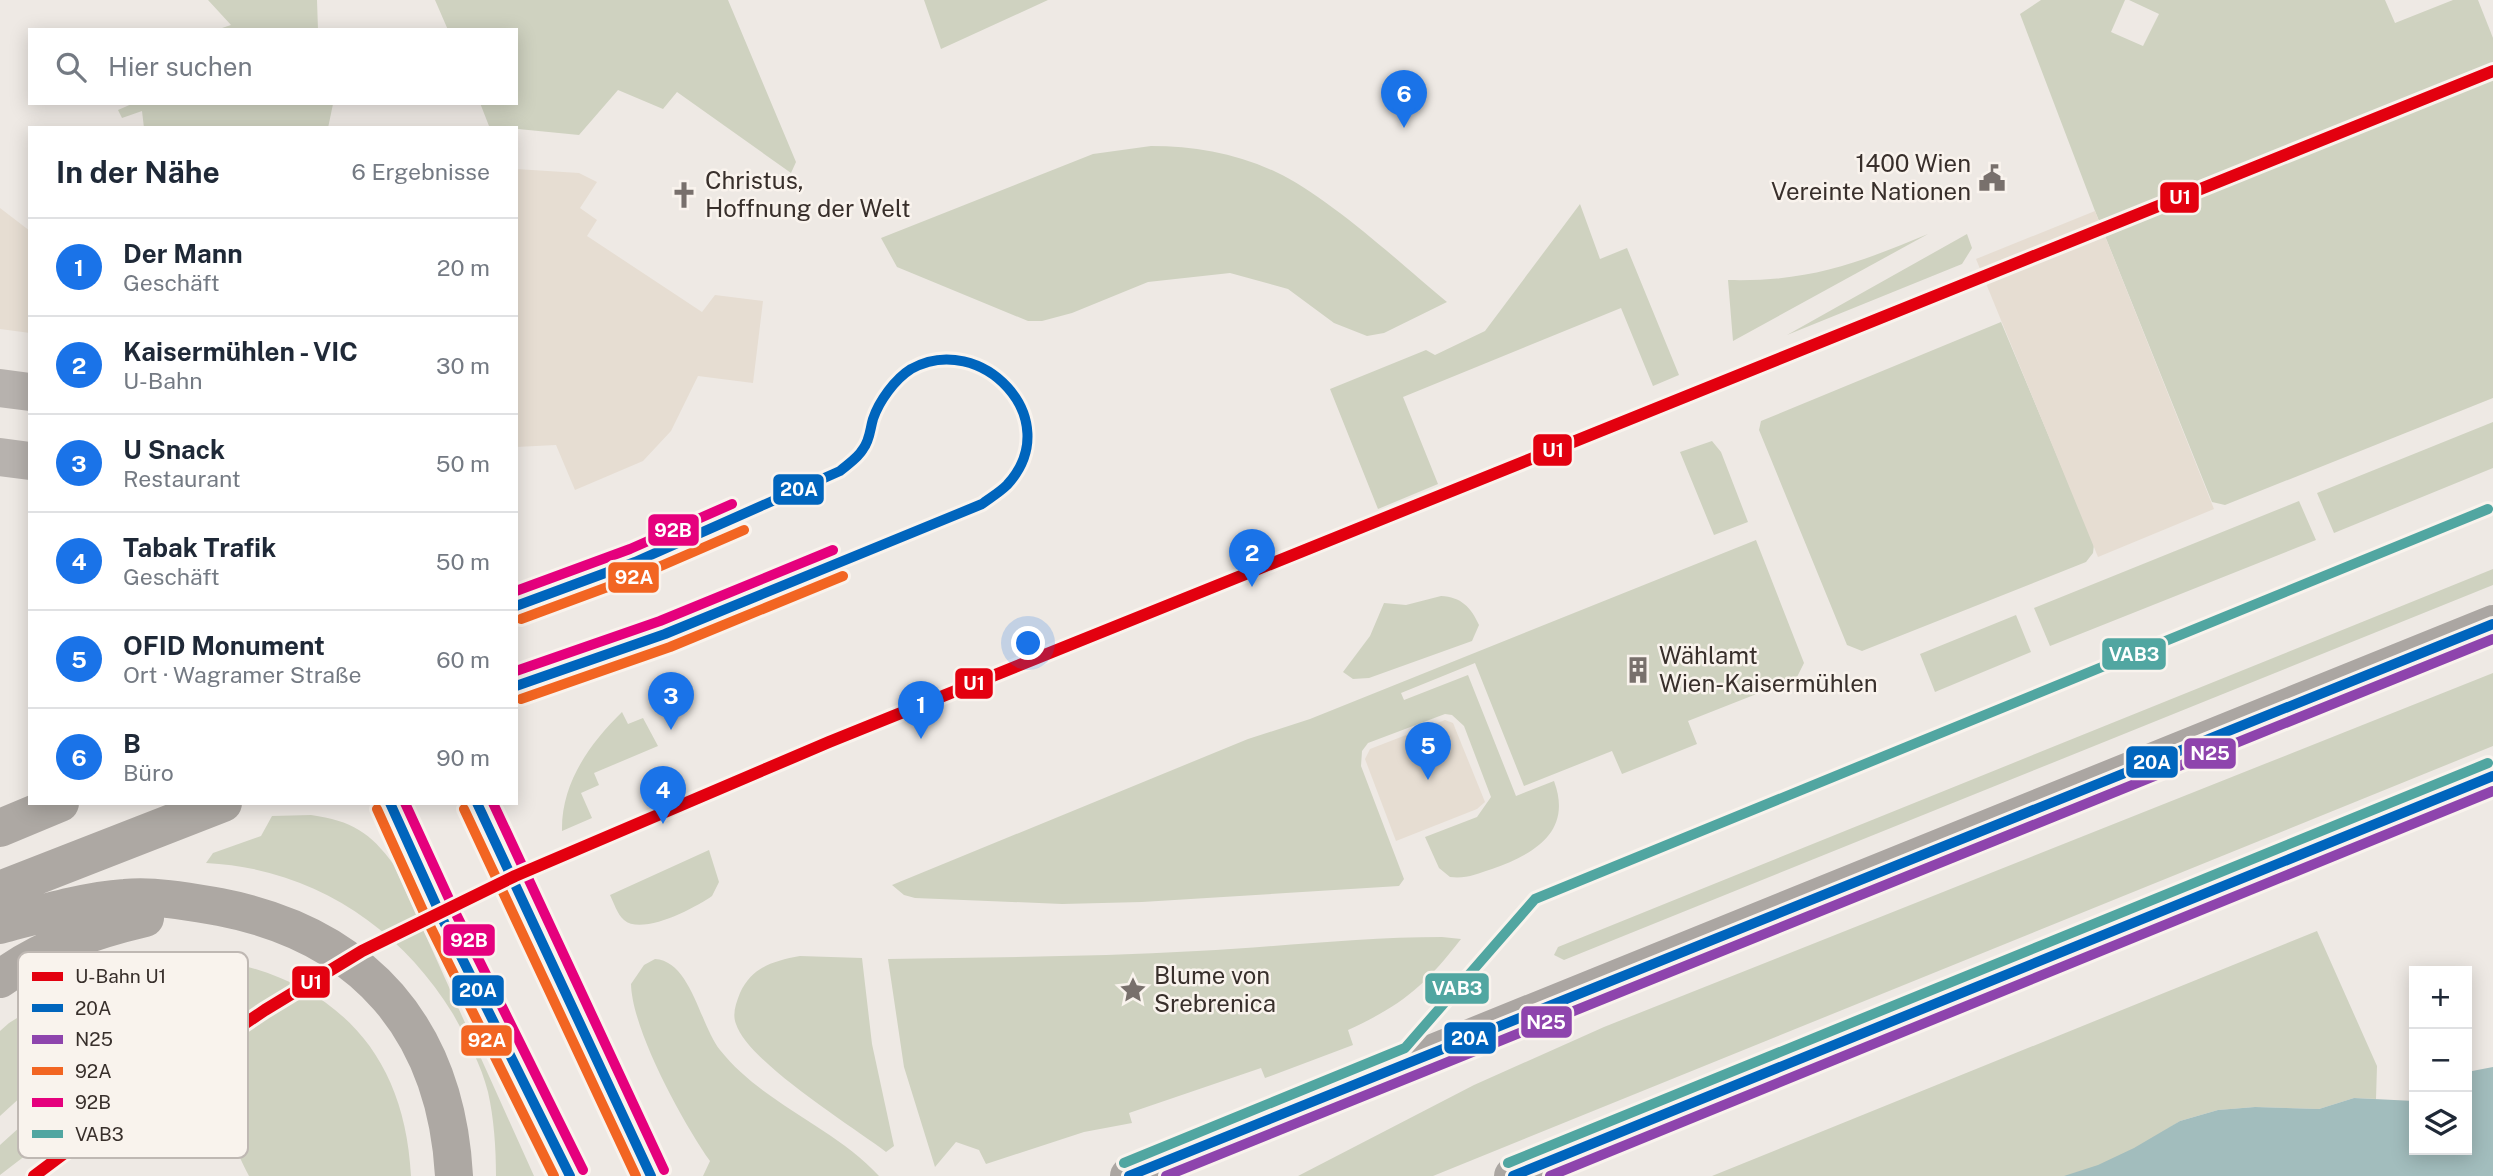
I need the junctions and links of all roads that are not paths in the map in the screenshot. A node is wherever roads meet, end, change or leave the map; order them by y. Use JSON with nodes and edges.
{"nodes":[{"id":1,"x":0,"y":388,"type":"edge"},
{"id":2,"x":28,"y":392,"type":"edge"},
{"id":3,"x":0,"y":457,"type":"edge"},
{"id":4,"x":28,"y":461,"type":"edge"},
{"id":5,"x":2493,"y":624,"type":"edge"},
{"id":6,"x":2493,"y":776,"type":"edge"},
{"id":7,"x":55,"y":805,"type":"edge"},
{"id":8,"x":218,"y":805,"type":"edge"},
{"id":9,"x":391,"y":805,"type":"edge"},
{"id":10,"x":479,"y":805,"type":"edge"},
{"id":11,"x":0,"y":828,"type":"edge"},
{"id":12,"x":0,"y":890,"type":"edge"},
{"id":13,"x":201,"y":904,"type":"junction"},
{"id":14,"x":0,"y":925,"type":"edge"},
{"id":15,"x":44,"y":952,"type":"edge"},
{"id":16,"x":18,"y":968,"type":"edge"},
{"id":17,"x":0,"y":979,"type":"edge"},
{"id":18,"x":454,"y":1176,"type":"edge"},
{"id":19,"x":570,"y":1176,"type":"edge"},
{"id":20,"x":651,"y":1176,"type":"edge"},
{"id":21,"x":1129,"y":1176,"type":"edge"},
{"id":22,"x":1513,"y":1176,"type":"edge"}],
"edges":[{"from":1,"to":2,"type":"main road"},
{"from":3,"to":4,"type":"main road"},
{"from":5,"to":21,"type":"main road"},
{"from":6,"to":22,"type":"main road"},
{"from":7,"to":11,"type":"highway"},
{"from":8,"to":12,"type":"highway"},
{"from":9,"to":19,"type":"main road"},
{"from":10,"to":20,"type":"main road"},
{"from":13,"to":14,"type":"highway"},
{"from":13,"to":15,"type":"highway"},
{"from":13,"to":18,"type":"highway"},
{"from":16,"to":17,"type":"highway"}]}
